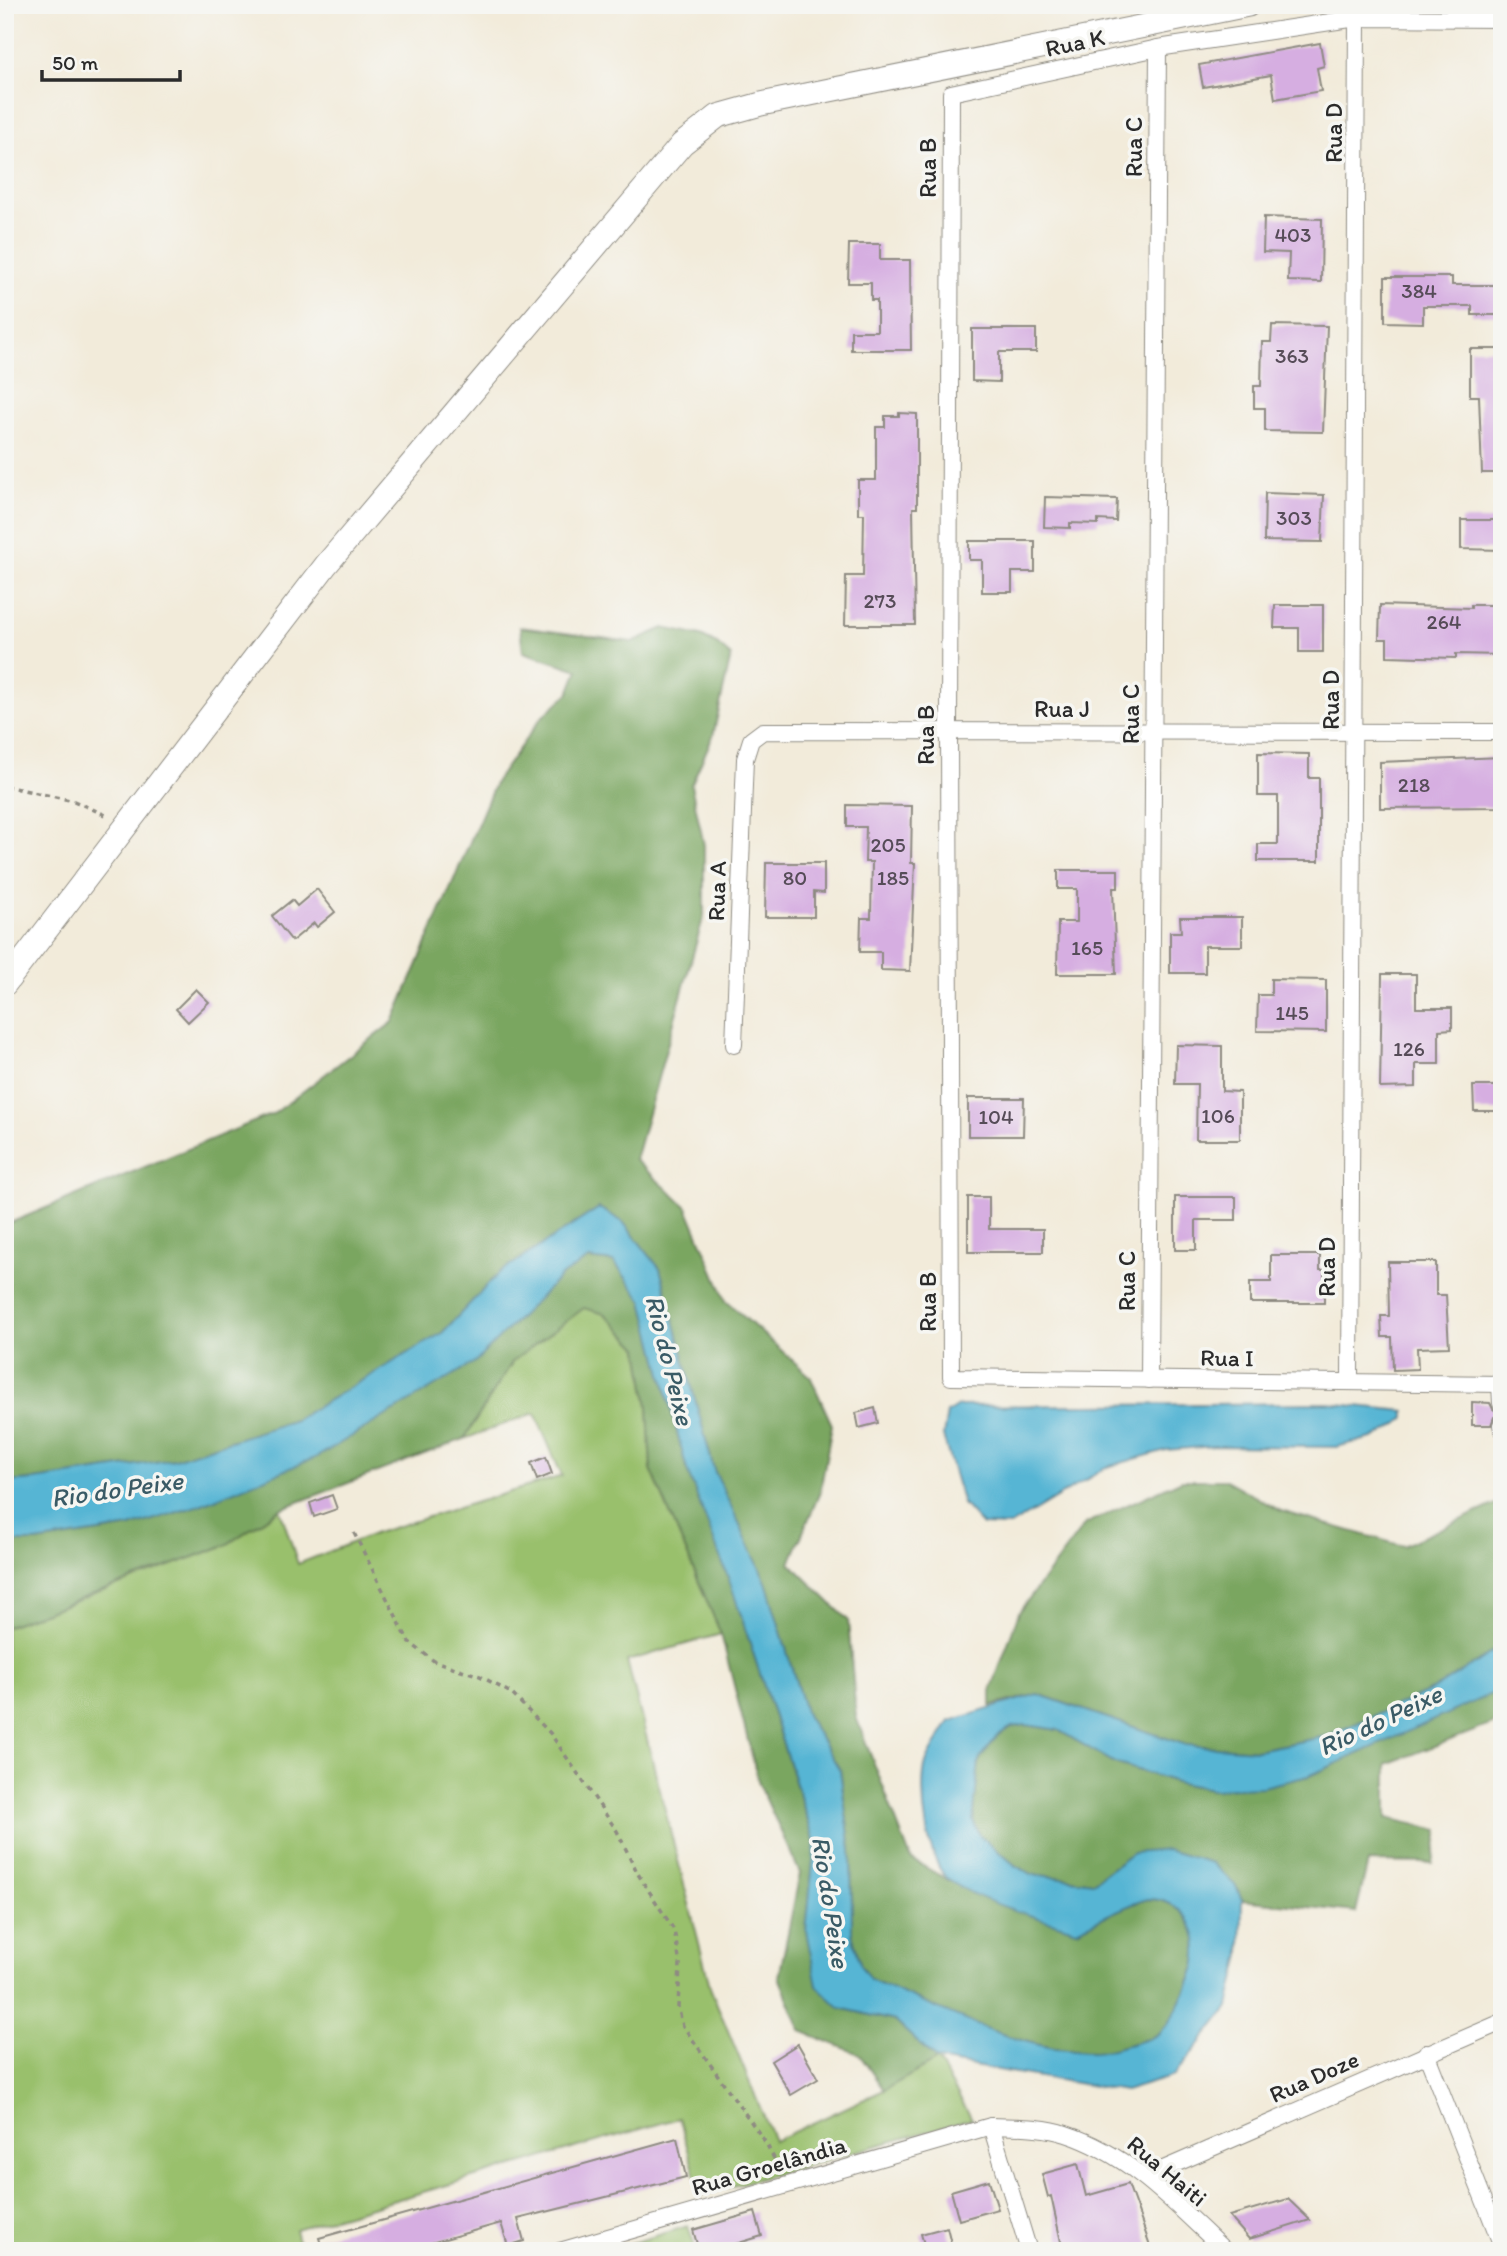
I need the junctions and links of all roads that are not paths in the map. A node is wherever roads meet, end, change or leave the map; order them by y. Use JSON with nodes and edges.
{"nodes":[{"id":1,"x":1248,"y":5,"type":"edge"},
{"id":2,"x":1357,"y":18,"type":"junction"},
{"id":3,"x":1502,"y":19,"type":"edge"},
{"id":4,"x":1158,"y":48,"type":"junction"},
{"id":5,"x":951,"y":93,"type":"joint"},
{"id":6,"x":948,"y":731,"type":"junction"},
{"id":7,"x":1153,"y":732,"type":"junction"},
{"id":8,"x":1353,"y":732,"type":"junction"},
{"id":9,"x":1502,"y":732,"type":"edge"},
{"id":10,"x":751,"y":740,"type":"joint"},
{"id":11,"x":5,"y":984,"type":"edge"},
{"id":12,"x":734,"y":1045,"type":"dead end"},
{"id":13,"x":951,"y":1377,"type":"joint"},
{"id":14,"x":1149,"y":1380,"type":"junction"},
{"id":15,"x":1350,"y":1382,"type":"junction"},
{"id":16,"x":1501,"y":1384,"type":"edge"},
{"id":17,"x":1501,"y":1403,"type":"edge"},
{"id":18,"x":1502,"y":2022,"type":"edge"},
{"id":19,"x":1426,"y":2053,"type":"junction"},
{"id":20,"x":991,"y":2126,"type":"junction"},
{"id":21,"x":1145,"y":2176,"type":"junction"},
{"id":22,"x":1502,"y":2246,"type":"edge"},
{"id":23,"x":560,"y":2251,"type":"edge"},
{"id":24,"x":1029,"y":2251,"type":"edge"},
{"id":25,"x":1224,"y":2251,"type":"edge"}],
"edges":[{"from":1,"to":11,"type":"street"},
{"from":2,"to":3,"type":"street","name":"Rua K"},
{"from":2,"to":4,"type":"street","name":"Rua K"},
{"from":2,"to":8,"type":"street","name":"Rua D"},
{"from":4,"to":5,"type":"street","name":"Rua K"},
{"from":4,"to":7,"type":"street","name":"Rua C"},
{"from":5,"to":6,"type":"street","name":"Rua B"},
{"from":6,"to":7,"type":"street","name":"Rua J"},
{"from":6,"to":10,"type":"street","name":"Rua J"},
{"from":6,"to":13,"type":"street","name":"Rua B"},
{"from":7,"to":8,"type":"street","name":"Rua J"},
{"from":7,"to":14,"type":"street","name":"Rua C"},
{"from":8,"to":9,"type":"street","name":"Rua J"},
{"from":8,"to":15,"type":"street","name":"Rua D"},
{"from":10,"to":12,"type":"street","name":"Rua A"},
{"from":13,"to":14,"type":"street","name":"Rua I"},
{"from":14,"to":15,"type":"street","name":"Rua I"},
{"from":15,"to":16,"type":"street","name":"Rua I"},
{"from":16,"to":17,"type":"street"},
{"from":18,"to":19,"type":"street","name":"Rua Doze"},
{"from":19,"to":21,"type":"street","name":"Rua Doze"},
{"from":19,"to":22,"type":"street"},
{"from":20,"to":21,"type":"street","name":"Rua Haiti"},
{"from":20,"to":23,"type":"street","name":"Rua Groelândia"},
{"from":20,"to":24,"type":"street"},
{"from":21,"to":25,"type":"street","name":"Rua Haiti"}]}
